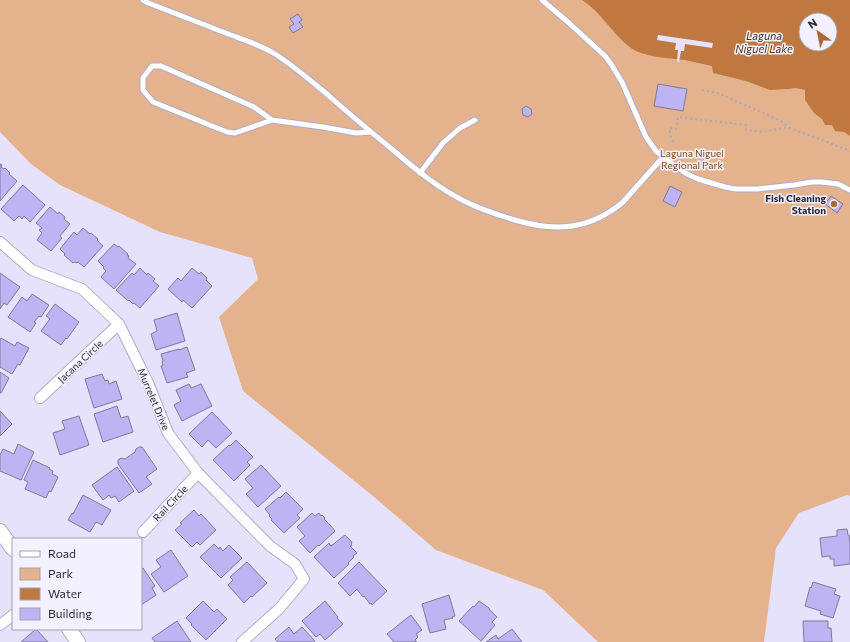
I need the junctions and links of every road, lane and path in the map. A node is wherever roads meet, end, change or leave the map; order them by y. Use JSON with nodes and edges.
{"nodes":[{"id":1,"x":143,"y":0,"type":"edge"},
{"id":2,"x":542,"y":0,"type":"edge"},
{"id":3,"x":702,"y":90,"type":"dead end"},
{"id":4,"x":272,"y":120,"type":"junction"},
{"id":5,"x":475,"y":120,"type":"dead end"},
{"id":6,"x":787,"y":127,"type":"junction"},
{"id":7,"x":371,"y":132,"type":"junction"},
{"id":8,"x":673,"y":142,"type":"dead end"},
{"id":9,"x":850,"y":151,"type":"edge"},
{"id":10,"x":663,"y":157,"type":"junction"},
{"id":11,"x":420,"y":173,"type":"junction"},
{"id":12,"x":850,"y":190,"type":"edge"},
{"id":13,"x":0,"y":242,"type":"edge"},
{"id":14,"x":119,"y":324,"type":"junction"},
{"id":15,"x":40,"y":398,"type":"dead end"},
{"id":16,"x":198,"y":473,"type":"junction"},
{"id":17,"x":0,"y":531,"type":"edge"},
{"id":18,"x":143,"y":532,"type":"dead end"},
{"id":19,"x":12,"y":548,"type":"edge"},
{"id":20,"x":12,"y":616,"type":"edge"},
{"id":21,"x":0,"y":625,"type":"edge"},
{"id":22,"x":70,"y":630,"type":"edge"},
{"id":23,"x":78,"y":642,"type":"edge"},
{"id":24,"x":242,"y":642,"type":"edge"}],
"edges":[{"from":1,"to":7,"type":"lane"},
{"from":2,"to":10,"type":"lane"},
{"from":3,"to":6,"type":"path"},
{"from":4,"to":4,"type":"lane"},
{"from":4,"to":7,"type":"lane"},
{"from":5,"to":11,"type":"lane"},
{"from":6,"to":8,"type":"path"},
{"from":6,"to":9,"type":"path"},
{"from":7,"to":11,"type":"lane"},
{"from":10,"to":11,"type":"lane"},
{"from":10,"to":12,"type":"lane"},
{"from":13,"to":14,"type":"street","name":"Murrelet Drive"},
{"from":14,"to":15,"type":"street","name":"Jacana Circle"},
{"from":14,"to":16,"type":"street","name":"Murrelet Drive"},
{"from":16,"to":18,"type":"street","name":"Rail Circle"},
{"from":16,"to":24,"type":"street","name":"Murrelet Drive"},
{"from":17,"to":19,"type":"street"},
{"from":20,"to":21,"type":"street"},
{"from":22,"to":23,"type":"street"}]}
